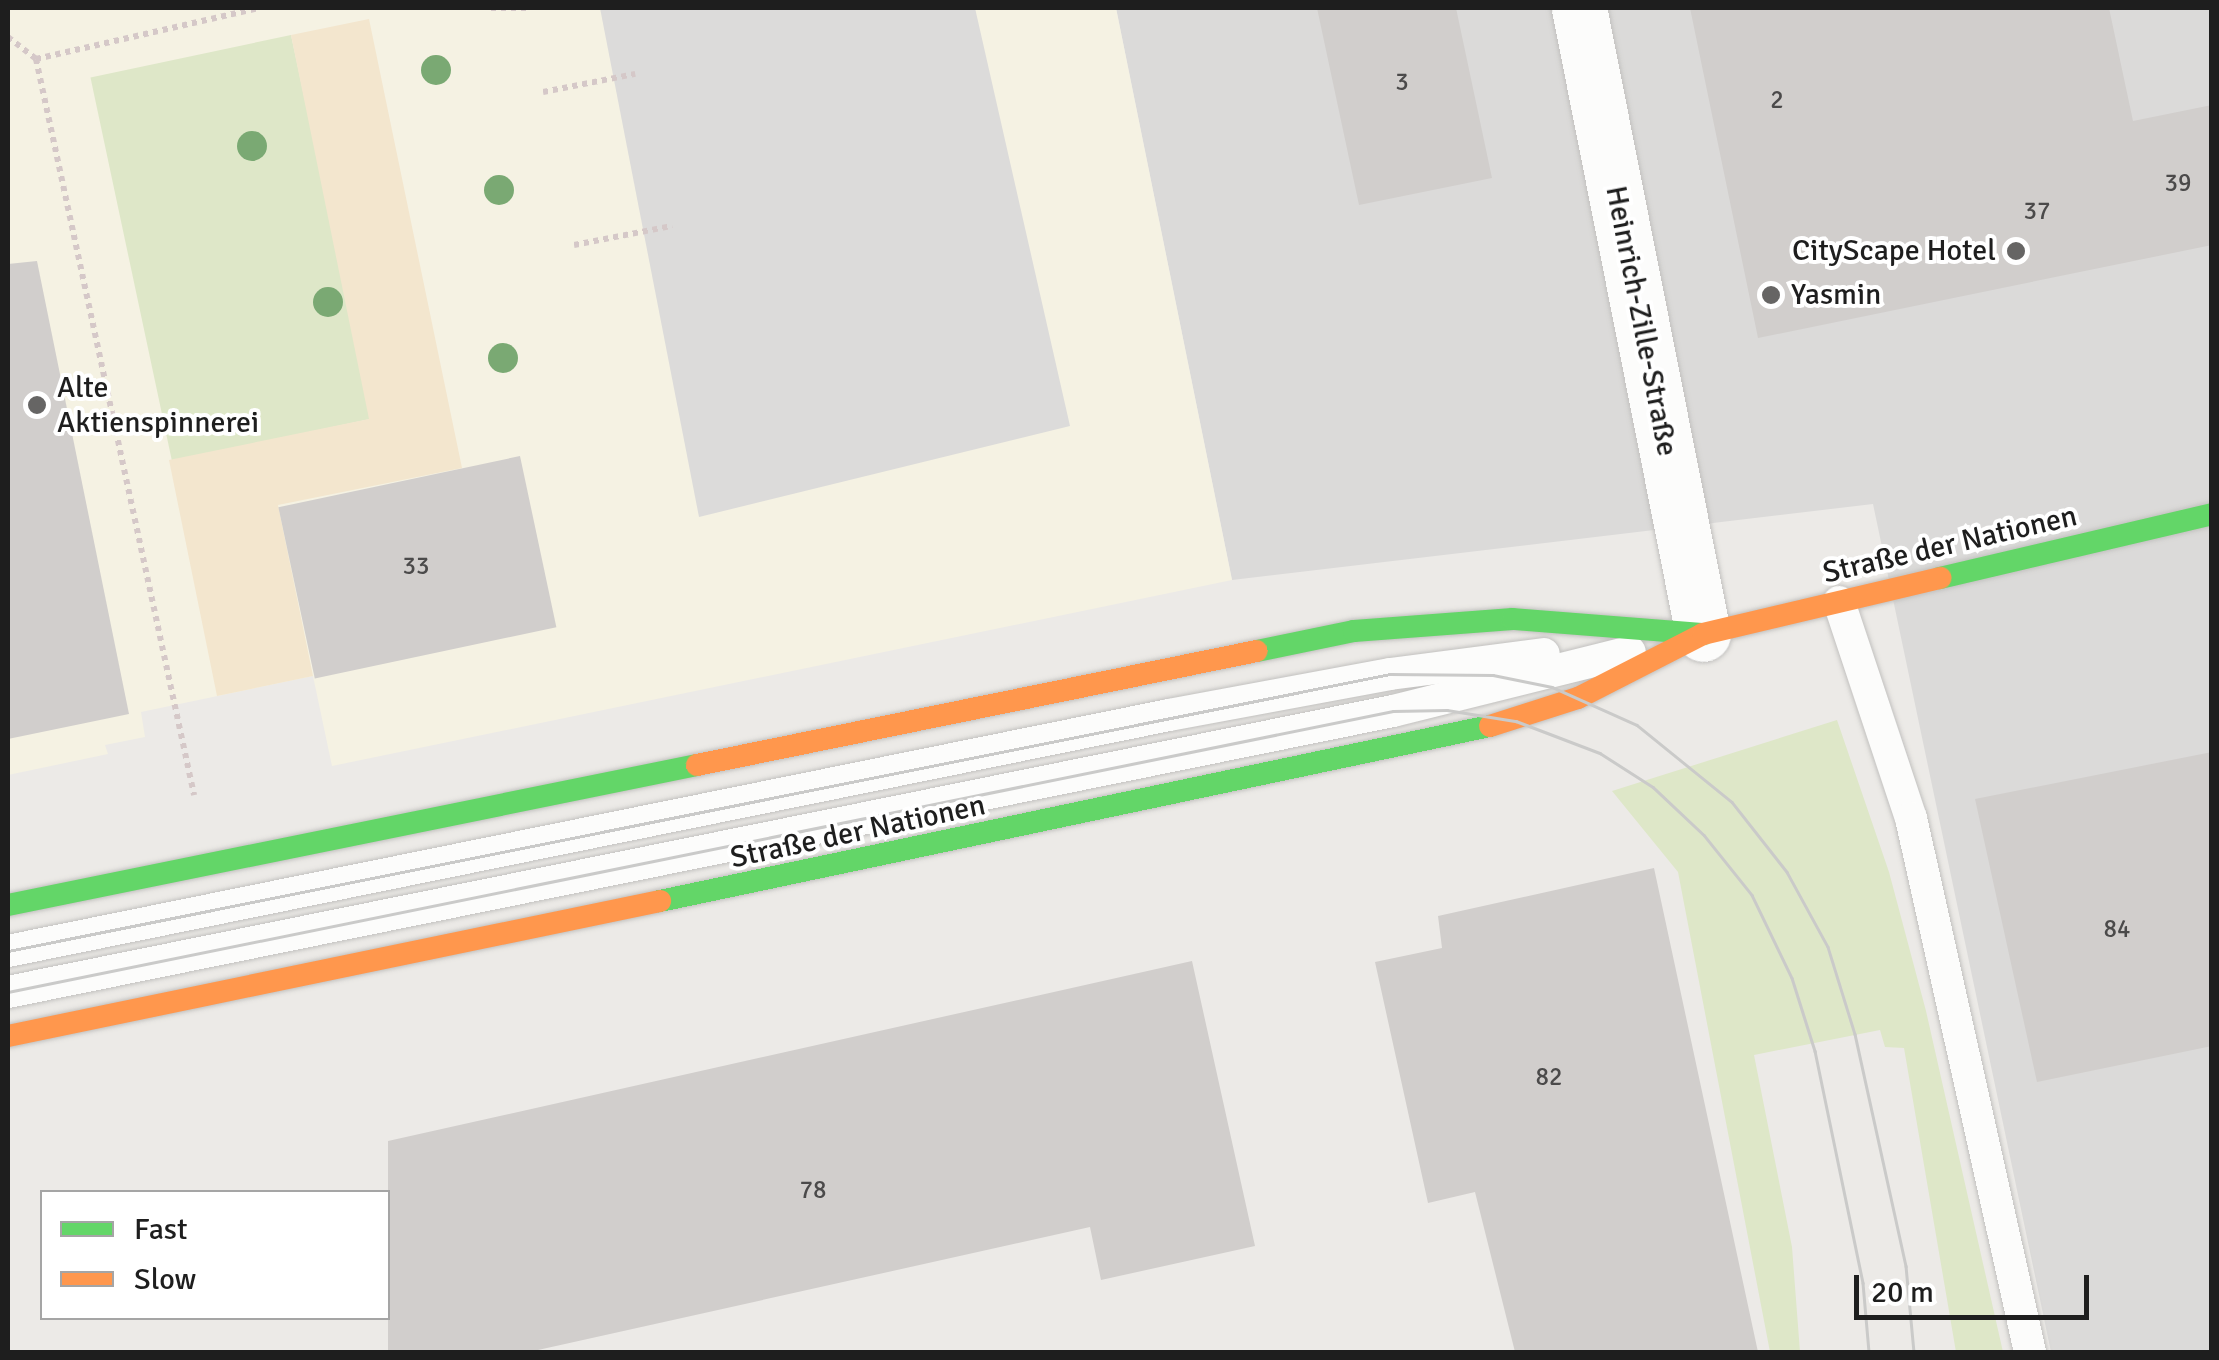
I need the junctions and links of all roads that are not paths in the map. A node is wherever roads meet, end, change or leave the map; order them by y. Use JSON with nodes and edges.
{"nodes":[{"id":1,"x":1579,"y":8,"type":"edge"},
{"id":2,"x":2212,"y":514,"type":"edge"},
{"id":3,"x":1839,"y":602,"type":"junction"},
{"id":4,"x":1703,"y":634,"type":"junction"},
{"id":5,"x":8,"y":905,"type":"edge"},
{"id":6,"x":8,"y":951,"type":"edge"},
{"id":7,"x":8,"y":992,"type":"edge"},
{"id":8,"x":8,"y":1036,"type":"edge"},
{"id":9,"x":2030,"y":1352,"type":"edge"}],
"edges":[{"from":1,"to":4,"type":"street","name":"Heinrich-Zille-Straße"},
{"from":2,"to":3,"type":"main road","name":"Straße der Nationen"},
{"from":3,"to":4,"type":"main road","name":"Straße der Nationen"},
{"from":3,"to":9,"type":"lane"},
{"from":4,"to":5,"type":"main road","name":"Straße der Nationen"},
{"from":4,"to":6,"type":"lane"},
{"from":4,"to":7,"type":"lane"},
{"from":4,"to":8,"type":"main road","name":"Straße der Nationen"}]}
